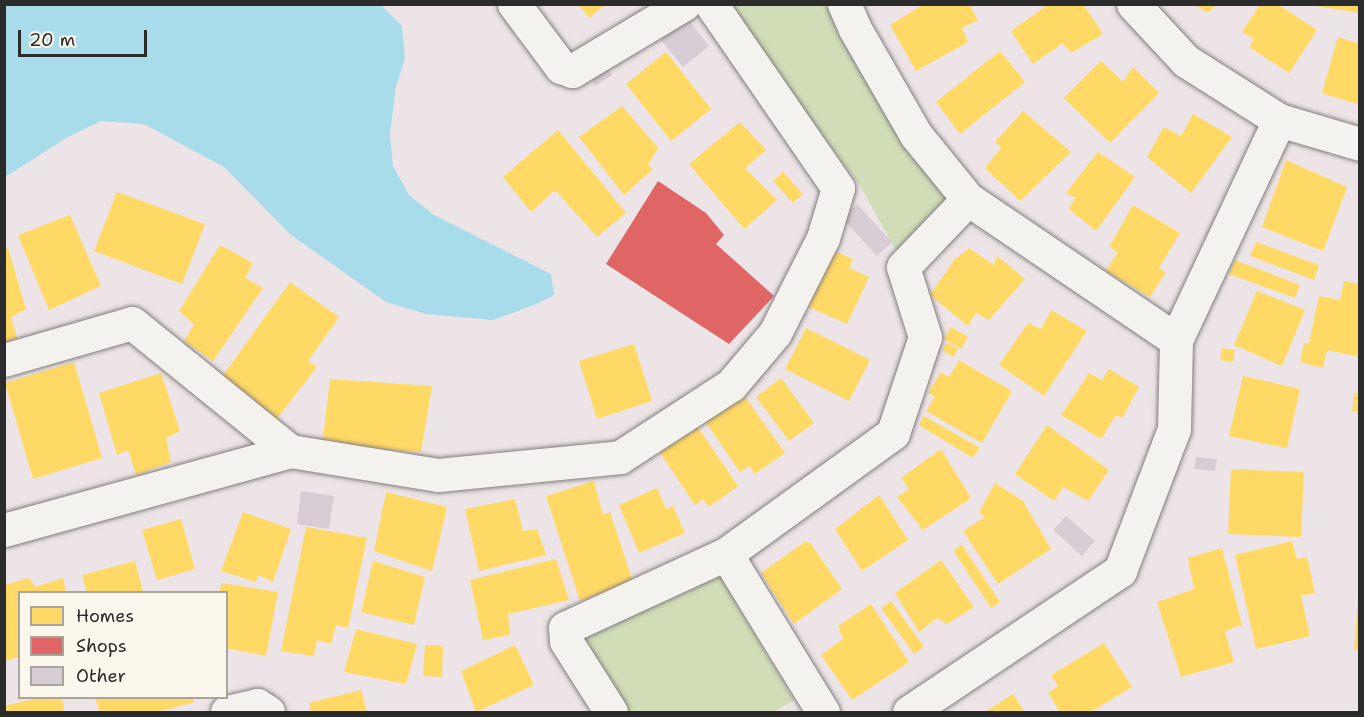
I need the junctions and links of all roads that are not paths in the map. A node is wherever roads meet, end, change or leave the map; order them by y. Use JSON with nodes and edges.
{"nodes":[{"id":1,"x":514,"y":4,"type":"edge"},
{"id":2,"x":684,"y":4,"type":"edge"},
{"id":3,"x":711,"y":4,"type":"edge"},
{"id":4,"x":844,"y":4,"type":"edge"},
{"id":5,"x":1133,"y":4,"type":"edge"},
{"id":6,"x":1280,"y":120,"type":"junction"},
{"id":7,"x":1359,"y":144,"type":"edge"},
{"id":8,"x":968,"y":199,"type":"junction"},
{"id":9,"x":1176,"y":340,"type":"junction"},
{"id":10,"x":4,"y":360,"type":"edge"},
{"id":11,"x":290,"y":451,"type":"junction"},
{"id":12,"x":4,"y":530,"type":"edge"},
{"id":13,"x":726,"y":554,"type":"junction"},
{"id":14,"x":227,"y":712,"type":"edge"},
{"id":15,"x":268,"y":712,"type":"edge"},
{"id":16,"x":611,"y":712,"type":"edge"},
{"id":17,"x":823,"y":712,"type":"edge"},
{"id":18,"x":909,"y":712,"type":"edge"}],
"edges":[{"from":1,"to":2,"type":"street"},
{"from":3,"to":11,"type":"street"},
{"from":4,"to":8,"type":"street"},
{"from":5,"to":6,"type":"street"},
{"from":6,"to":7,"type":"street"},
{"from":6,"to":9,"type":"street"},
{"from":8,"to":9,"type":"street"},
{"from":8,"to":13,"type":"street"},
{"from":9,"to":18,"type":"street"},
{"from":10,"to":11,"type":"street"},
{"from":11,"to":12,"type":"street"},
{"from":13,"to":16,"type":"street"},
{"from":13,"to":17,"type":"street"},
{"from":14,"to":15,"type":"street"}]}
